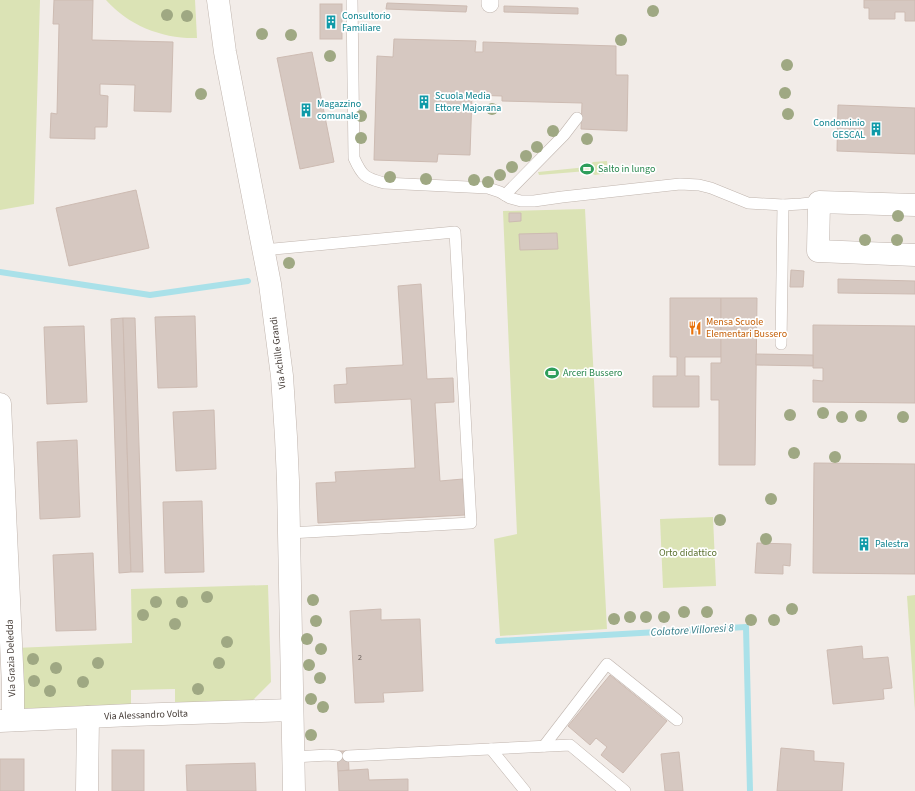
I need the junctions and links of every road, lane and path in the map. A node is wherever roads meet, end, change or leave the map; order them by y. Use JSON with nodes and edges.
{"nodes":[{"id":1,"x":218,"y":0,"type":"edge"},
{"id":2,"x":352,"y":0,"type":"edge"},
{"id":3,"x":577,"y":118,"type":"dead end"},
{"id":4,"x":505,"y":195,"type":"junction"},
{"id":5,"x":819,"y":202,"type":"junction"},
{"id":6,"x":783,"y":205,"type":"junction"},
{"id":7,"x":915,"y":205,"type":"edge"},
{"id":8,"x":263,"y":250,"type":"junction"},
{"id":9,"x":915,"y":255,"type":"edge"},
{"id":10,"x":782,"y":344,"type":"dead end"},
{"id":11,"x":0,"y":404,"type":"edge"},
{"id":12,"x":289,"y":533,"type":"junction"},
{"id":13,"x":292,"y":710,"type":"junction"},
{"id":14,"x":88,"y":717,"type":"junction"},
{"id":15,"x":677,"y":720,"type":"dead end"},
{"id":16,"x":7,"y":721,"type":"edge"},
{"id":17,"x":544,"y":746,"type":"junction"},
{"id":18,"x":491,"y":749,"type":"junction"},
{"id":19,"x":294,"y":757,"type":"junction"},
{"id":20,"x":87,"y":791,"type":"edge"},
{"id":21,"x":294,"y":791,"type":"edge"},
{"id":22,"x":525,"y":791,"type":"edge"},
{"id":23,"x":625,"y":791,"type":"edge"}],
"edges":[{"from":1,"to":8,"type":"street","name":"Via Achille Grandi"},
{"from":2,"to":4,"type":"lane"},
{"from":3,"to":4,"type":"lane"},
{"from":4,"to":6,"type":"lane"},
{"from":5,"to":6,"type":"lane"},
{"from":5,"to":7,"type":"street"},
{"from":5,"to":9,"type":"street"},
{"from":6,"to":10,"type":"lane"},
{"from":8,"to":12,"type":"street","name":"Via Achille Grandi"},
{"from":8,"to":12,"type":"lane"},
{"from":11,"to":16,"type":"street","name":"Via Grazia Deledda"},
{"from":12,"to":13,"type":"street","name":"Via Achille Grandi"},
{"from":13,"to":14,"type":"street","name":"Via Alessandro Volta"},
{"from":13,"to":19,"type":"street","name":"Via Achille Grandi"},
{"from":14,"to":16,"type":"street","name":"Via Alessandro Volta"},
{"from":14,"to":20,"type":"street"},
{"from":15,"to":17,"type":"lane"},
{"from":17,"to":18,"type":"lane"},
{"from":17,"to":23,"type":"lane"},
{"from":18,"to":19,"type":"lane"},
{"from":18,"to":22,"type":"lane"},
{"from":19,"to":21,"type":"street","name":"Via Achille Grandi"}]}
